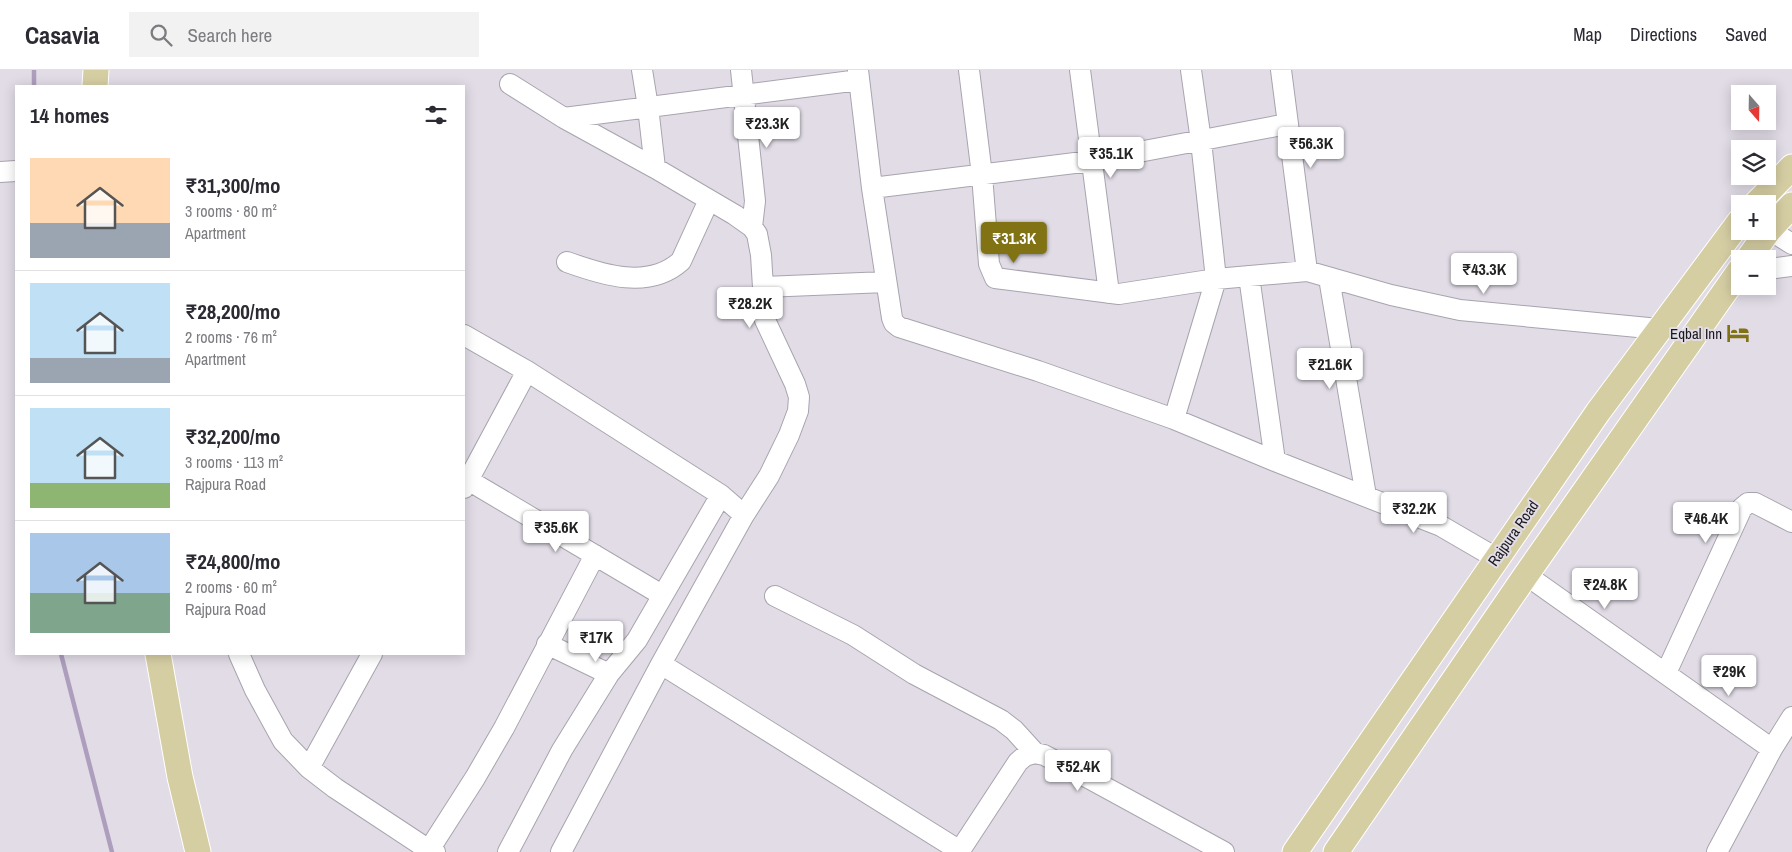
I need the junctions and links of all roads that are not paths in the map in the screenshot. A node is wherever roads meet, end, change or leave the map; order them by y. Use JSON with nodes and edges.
{"nodes":[{"id":1,"x":96,"y":70,"type":"edge"},
{"id":2,"x":642,"y":70,"type":"edge"},
{"id":3,"x":741,"y":70,"type":"edge"},
{"id":4,"x":969,"y":70,"type":"edge"},
{"id":5,"x":1080,"y":70,"type":"edge"},
{"id":6,"x":1191,"y":70,"type":"edge"},
{"id":7,"x":1281,"y":70,"type":"edge"},
{"id":8,"x":858,"y":75,"type":"edge"},
{"id":9,"x":510,"y":84,"type":"dead end"},
{"id":10,"x":95,"y":85,"type":"edge"},
{"id":11,"x":744,"y":96,"type":"junction"},
{"id":12,"x":648,"y":107,"type":"junction"},
{"id":13,"x":564,"y":118,"type":"junction"},
{"id":14,"x":1288,"y":124,"type":"junction"},
{"id":15,"x":1201,"y":141,"type":"junction"},
{"id":16,"x":1091,"y":161,"type":"junction"},
{"id":17,"x":1792,"y":167,"type":"edge"},
{"id":18,"x":655,"y":168,"type":"junction"},
{"id":19,"x":15,"y":171,"type":"edge"},
{"id":20,"x":0,"y":172,"type":"edge"},
{"id":21,"x":982,"y":175,"type":"junction"},
{"id":22,"x":872,"y":188,"type":"junction"},
{"id":23,"x":709,"y":200,"type":"junction"},
{"id":24,"x":1776,"y":203,"type":"edge"},
{"id":25,"x":1776,"y":221,"type":"edge"},
{"id":26,"x":752,"y":227,"type":"junction"},
{"id":27,"x":1731,"y":233,"type":"edge"},
{"id":28,"x":1792,"y":244,"type":"edge"},
{"id":29,"x":567,"y":262,"type":"dead end"},
{"id":30,"x":1792,"y":266,"type":"edge"},
{"id":31,"x":1776,"y":267,"type":"edge"},
{"id":32,"x":1307,"y":271,"type":"junction"},
{"id":33,"x":1249,"y":276,"type":"junction"},
{"id":34,"x":1329,"y":278,"type":"junction"},
{"id":35,"x":1216,"y":279,"type":"junction"},
{"id":36,"x":886,"y":282,"type":"junction"},
{"id":37,"x":1731,"y":285,"type":"edge"},
{"id":38,"x":764,"y":287,"type":"junction"},
{"id":39,"x":1109,"y":293,"type":"junction"},
{"id":40,"x":1659,"y":329,"type":"junction"},
{"id":41,"x":465,"y":336,"type":"edge"},
{"id":42,"x":527,"y":371,"type":"junction"},
{"id":43,"x":1174,"y":419,"type":"junction"},
{"id":44,"x":1275,"y":462,"type":"junction"},
{"id":45,"x":466,"y":484,"type":"edge"},
{"id":46,"x":721,"y":494,"type":"junction"},
{"id":47,"x":1366,"y":496,"type":"junction"},
{"id":48,"x":744,"y":516,"type":"junction"},
{"id":49,"x":1792,"y":522,"type":"edge"},
{"id":50,"x":595,"y":555,"type":"junction"},
{"id":51,"x":1496,"y":558,"type":"junction"},
{"id":52,"x":1526,"y":574,"type":"junction"},
{"id":53,"x":662,"y":595,"type":"junction"},
{"id":54,"x":775,"y":596,"type":"dead end"},
{"id":55,"x":548,"y":644,"type":"junction"},
{"id":56,"x":158,"y":655,"type":"edge"},
{"id":57,"x":239,"y":655,"type":"edge"},
{"id":58,"x":371,"y":655,"type":"edge"},
{"id":59,"x":661,"y":664,"type":"junction"},
{"id":60,"x":1666,"y":672,"type":"junction"},
{"id":61,"x":609,"y":674,"type":"junction"},
{"id":62,"x":1792,"y":717,"type":"edge"},
{"id":63,"x":1772,"y":749,"type":"junction"},
{"id":64,"x":1035,"y":753,"type":"junction"},
{"id":65,"x":309,"y":768,"type":"junction"},
{"id":66,"x":432,"y":851,"type":"edge"},
{"id":67,"x":960,"y":851,"type":"edge"},
{"id":68,"x":198,"y":852,"type":"edge"},
{"id":69,"x":508,"y":852,"type":"edge"},
{"id":70,"x":561,"y":852,"type":"edge"},
{"id":71,"x":1224,"y":852,"type":"edge"},
{"id":72,"x":1295,"y":852,"type":"edge"},
{"id":73,"x":1336,"y":852,"type":"edge"},
{"id":74,"x":1717,"y":852,"type":"edge"}],
"edges":[{"from":1,"to":10,"type":"main road"},
{"from":2,"to":12,"type":"street"},
{"from":3,"to":11,"type":"street"},
{"from":4,"to":21,"type":"street"},
{"from":5,"to":16,"type":"street"},
{"from":6,"to":15,"type":"street"},
{"from":7,"to":14,"type":"street"},
{"from":8,"to":11,"type":"street"},
{"from":8,"to":22,"type":"street"},
{"from":9,"to":13,"type":"street"},
{"from":11,"to":12,"type":"street"},
{"from":11,"to":26,"type":"street"},
{"from":12,"to":13,"type":"street"},
{"from":12,"to":18,"type":"street"},
{"from":13,"to":18,"type":"street"},
{"from":14,"to":15,"type":"street"},
{"from":14,"to":32,"type":"street"},
{"from":15,"to":16,"type":"street"},
{"from":15,"to":35,"type":"street"},
{"from":16,"to":21,"type":"street"},
{"from":16,"to":39,"type":"street"},
{"from":17,"to":24,"type":"main road"},
{"from":18,"to":23,"type":"street"},
{"from":19,"to":20,"type":"street"},
{"from":21,"to":22,"type":"street"},
{"from":21,"to":39,"type":"street"},
{"from":22,"to":36,"type":"street"},
{"from":23,"to":26,"type":"street"},
{"from":23,"to":29,"type":"street"},
{"from":25,"to":28,"type":"street"},
{"from":26,"to":38,"type":"street"},
{"from":27,"to":40,"type":"main road","name":"Rajpura Road"},
{"from":30,"to":31,"type":"street"},
{"from":32,"to":33,"type":"street"},
{"from":32,"to":34,"type":"street"},
{"from":33,"to":35,"type":"street"},
{"from":33,"to":44,"type":"street"},
{"from":34,"to":40,"type":"street"},
{"from":34,"to":47,"type":"street"},
{"from":35,"to":39,"type":"street"},
{"from":35,"to":43,"type":"street"},
{"from":36,"to":38,"type":"street"},
{"from":36,"to":43,"type":"street"},
{"from":37,"to":52,"type":"main road"},
{"from":38,"to":48,"type":"street"},
{"from":40,"to":51,"type":"main road","name":"Rajpura Road"},
{"from":41,"to":42,"type":"street"},
{"from":42,"to":45,"type":"street"},
{"from":42,"to":46,"type":"street"},
{"from":43,"to":44,"type":"street"},
{"from":44,"to":47,"type":"street"},
{"from":45,"to":50,"type":"street"},
{"from":46,"to":48,"type":"street"},
{"from":46,"to":53,"type":"street"},
{"from":47,"to":51,"type":"street"},
{"from":48,"to":59,"type":"street"},
{"from":49,"to":60,"type":"street"},
{"from":50,"to":53,"type":"street"},
{"from":50,"to":55,"type":"street"},
{"from":51,"to":72,"type":"main road","name":"Rajpura Road"},
{"from":52,"to":60,"type":"street"},
{"from":52,"to":73,"type":"main road"},
{"from":53,"to":61,"type":"street"},
{"from":54,"to":64,"type":"street"},
{"from":55,"to":61,"type":"street"},
{"from":55,"to":66,"type":"street"},
{"from":56,"to":68,"type":"main road"},
{"from":57,"to":65,"type":"street"},
{"from":58,"to":65,"type":"street"},
{"from":59,"to":67,"type":"street"},
{"from":59,"to":70,"type":"street"},
{"from":60,"to":63,"type":"street"},
{"from":61,"to":69,"type":"street"},
{"from":62,"to":63,"type":"street"},
{"from":63,"to":74,"type":"street"},
{"from":64,"to":67,"type":"street"},
{"from":64,"to":71,"type":"street"},
{"from":65,"to":66,"type":"street"}]}
